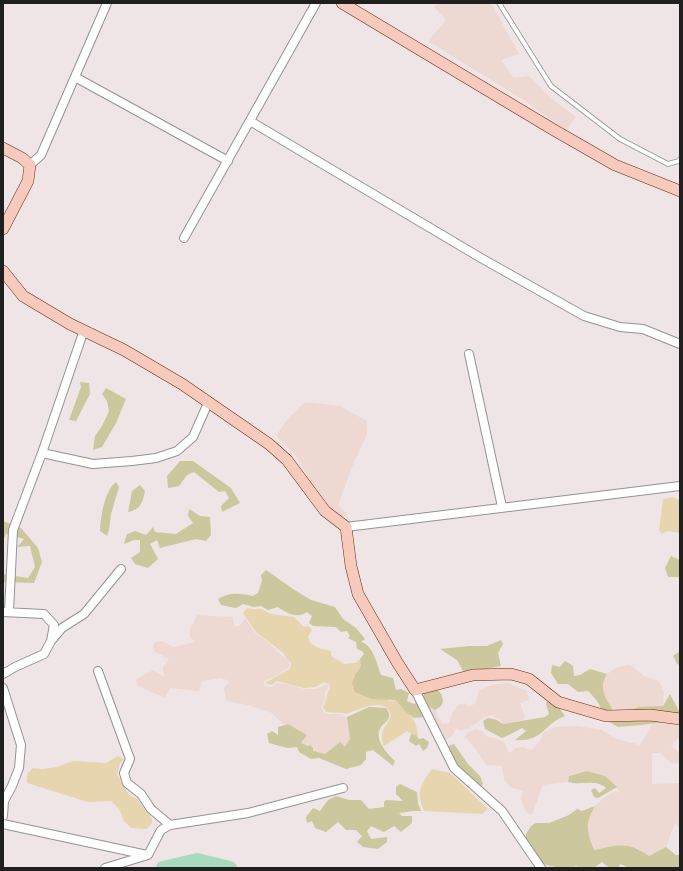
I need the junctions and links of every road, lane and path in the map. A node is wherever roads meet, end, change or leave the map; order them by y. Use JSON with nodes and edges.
{"nodes":[{"id":1,"x":107,"y":3,"type":"edge"},
{"id":2,"x":316,"y":3,"type":"edge"},
{"id":3,"x":342,"y":3,"type":"edge"},
{"id":4,"x":499,"y":3,"type":"edge"},
{"id":5,"x":75,"y":77,"type":"junction"},
{"id":6,"x":250,"y":121,"type":"junction"},
{"id":7,"x":3,"y":148,"type":"edge"},
{"id":8,"x":680,"y":159,"type":"edge"},
{"id":9,"x":228,"y":161,"type":"junction"},
{"id":10,"x":30,"y":165,"type":"junction"},
{"id":11,"x":680,"y":191,"type":"edge"},
{"id":12,"x":3,"y":229,"type":"edge"},
{"id":13,"x":184,"y":238,"type":"dead end"},
{"id":14,"x":3,"y":271,"type":"edge"},
{"id":15,"x":84,"y":330,"type":"junction"},
{"id":16,"x":680,"y":344,"type":"edge"},
{"id":17,"x":469,"y":354,"type":"dead end"},
{"id":18,"x":208,"y":403,"type":"junction"},
{"id":19,"x":42,"y":453,"type":"junction"},
{"id":20,"x":680,"y":486,"type":"edge"},
{"id":21,"x":502,"y":507,"type":"junction"},
{"id":22,"x":346,"y":527,"type":"junction"},
{"id":23,"x":121,"y":569,"type":"dead end"},
{"id":24,"x":6,"y":612,"type":"edge"},
{"id":25,"x":51,"y":641,"type":"junction"},
{"id":26,"x":98,"y":671,"type":"dead end"},
{"id":27,"x":3,"y":674,"type":"edge"},
{"id":28,"x":3,"y":688,"type":"edge"},
{"id":29,"x":415,"y":690,"type":"junction"},
{"id":30,"x":680,"y":718,"type":"edge"},
{"id":31,"x":343,"y":788,"type":"dead end"},
{"id":32,"x":3,"y":816,"type":"edge"},
{"id":33,"x":3,"y":824,"type":"edge"},
{"id":34,"x":170,"y":825,"type":"junction"},
{"id":35,"x":148,"y":855,"type":"junction"},
{"id":36,"x":105,"y":868,"type":"edge"},
{"id":37,"x":541,"y":868,"type":"edge"}],
"edges":[{"from":1,"to":5,"type":"street"},
{"from":2,"to":6,"type":"street"},
{"from":3,"to":11,"type":"street"},
{"from":4,"to":8,"type":"lane"},
{"from":5,"to":9,"type":"street"},
{"from":5,"to":10,"type":"street"},
{"from":6,"to":9,"type":"street"},
{"from":6,"to":16,"type":"street"},
{"from":7,"to":10,"type":"street"},
{"from":9,"to":13,"type":"street"},
{"from":10,"to":12,"type":"street"},
{"from":14,"to":15,"type":"street"},
{"from":15,"to":18,"type":"street"},
{"from":15,"to":19,"type":"street"},
{"from":17,"to":21,"type":"street"},
{"from":18,"to":19,"type":"street"},
{"from":18,"to":22,"type":"street"},
{"from":19,"to":24,"type":"street"},
{"from":20,"to":21,"type":"street"},
{"from":21,"to":22,"type":"street"},
{"from":22,"to":29,"type":"street"},
{"from":23,"to":25,"type":"street"},
{"from":24,"to":25,"type":"street"},
{"from":25,"to":27,"type":"street"},
{"from":26,"to":34,"type":"street"},
{"from":28,"to":32,"type":"street"},
{"from":29,"to":30,"type":"street"},
{"from":29,"to":37,"type":"street"},
{"from":31,"to":34,"type":"street"},
{"from":33,"to":35,"type":"street"},
{"from":34,"to":35,"type":"street"},
{"from":35,"to":36,"type":"street"}]}
